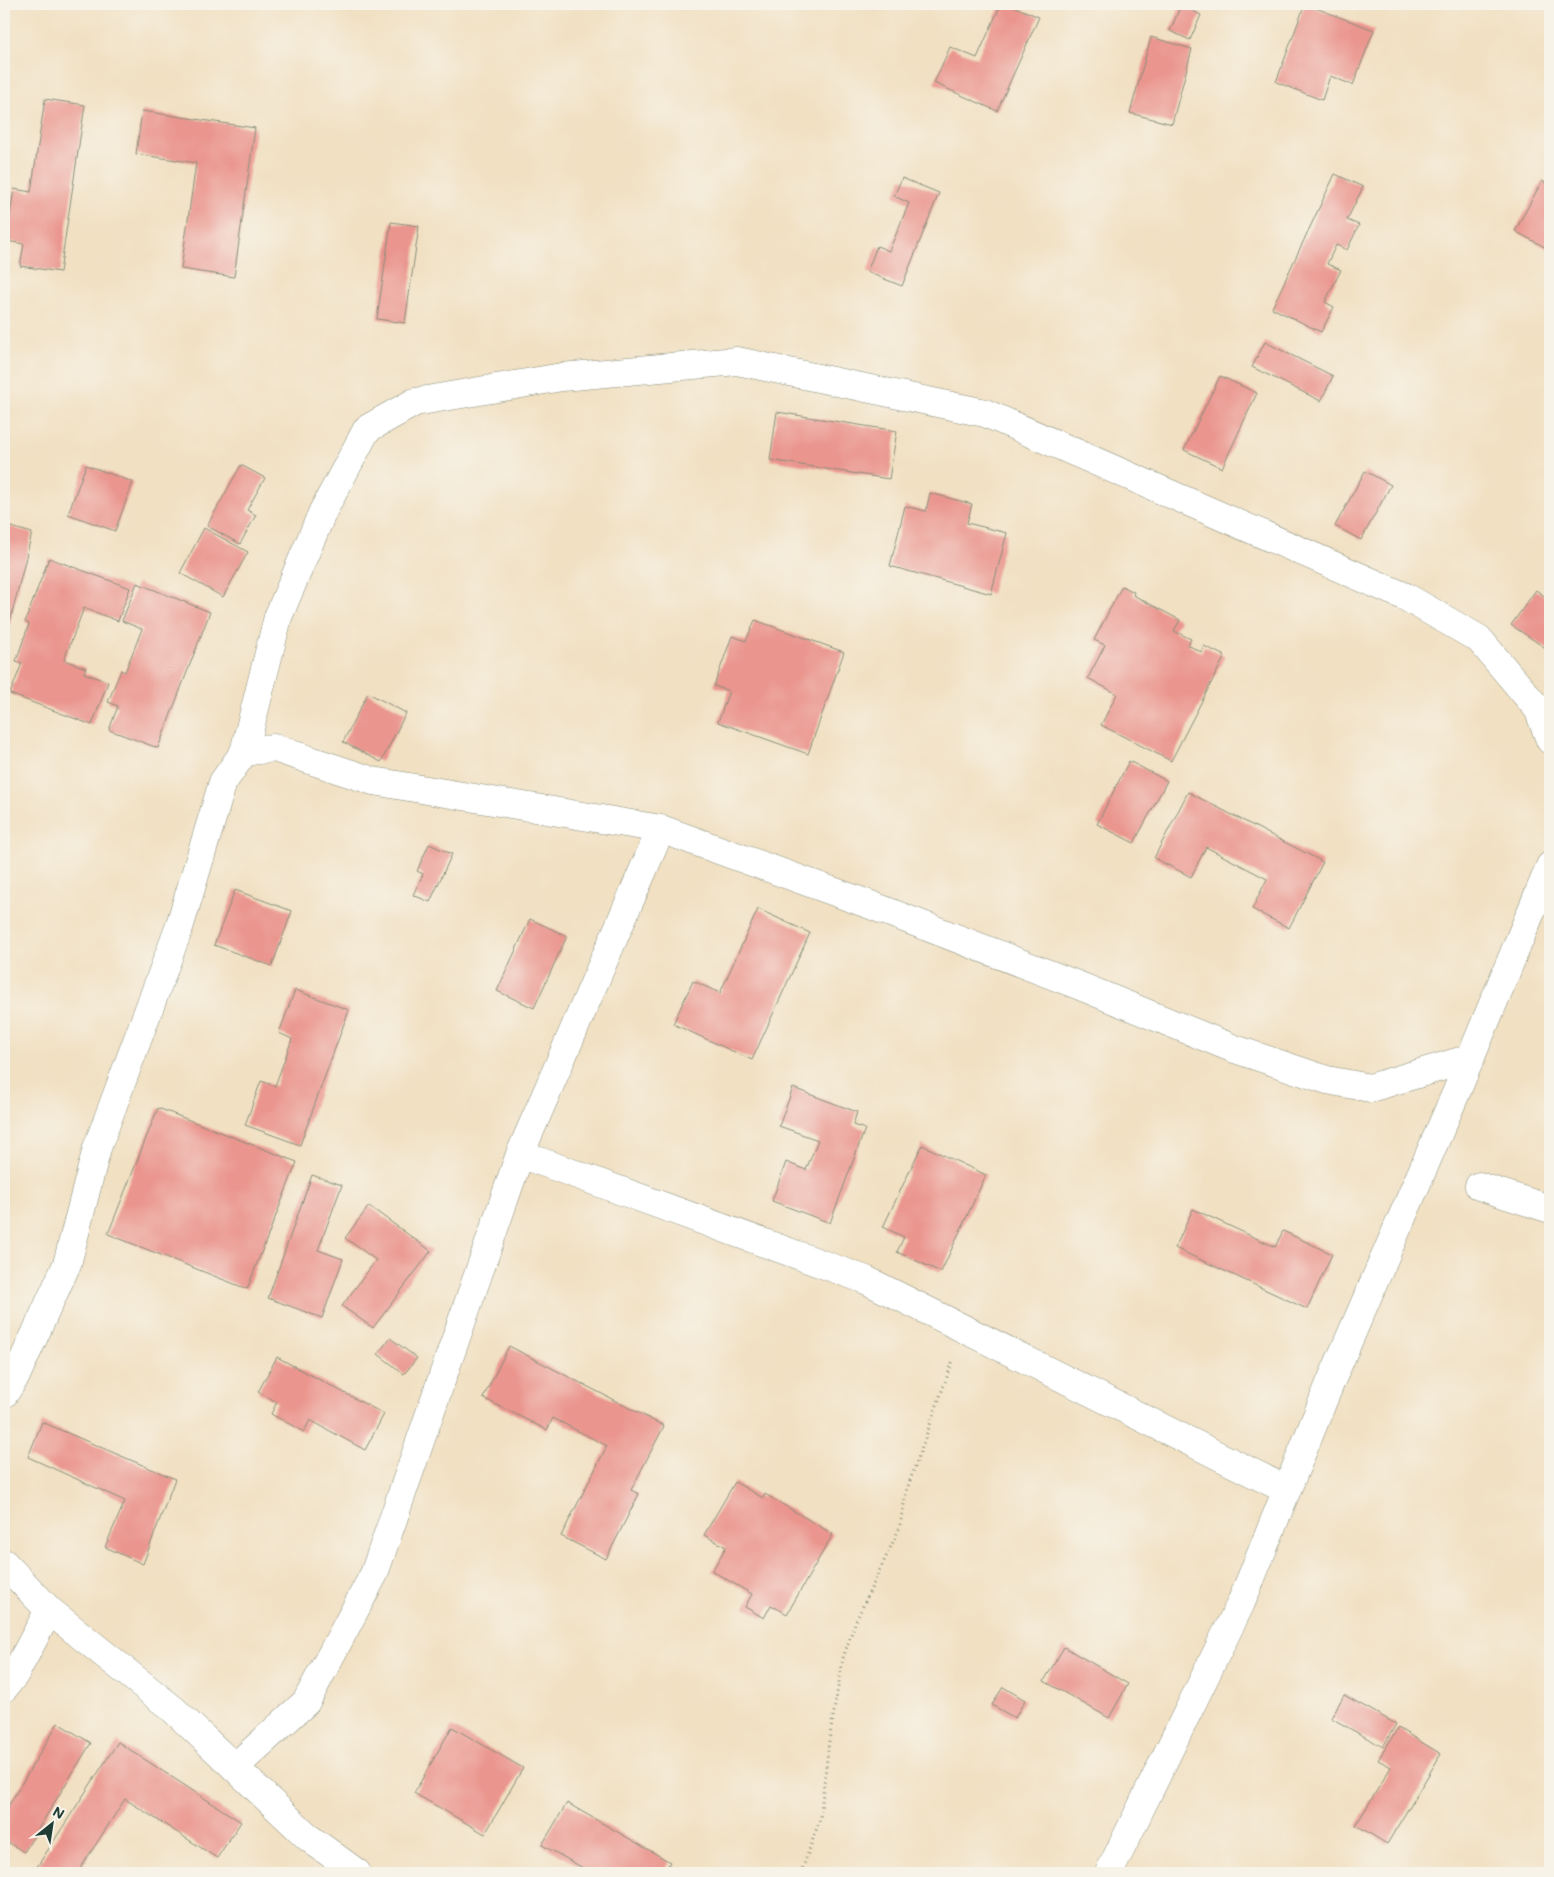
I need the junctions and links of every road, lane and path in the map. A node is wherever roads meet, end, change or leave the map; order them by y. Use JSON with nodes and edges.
{"nodes":[{"id":1,"x":1550,"y":740,"type":"edge"},
{"id":2,"x":244,"y":752,"type":"junction"},
{"id":3,"x":661,"y":829,"type":"junction"},
{"id":4,"x":1550,"y":866,"type":"edge"},
{"id":5,"x":1471,"y":1058,"type":"junction"},
{"id":6,"x":520,"y":1154,"type":"junction"},
{"id":7,"x":1478,"y":1186,"type":"dead end"},
{"id":8,"x":1550,"y":1209,"type":"edge"},
{"id":9,"x":964,"y":1329,"type":"junction"},
{"id":10,"x":4,"y":1394,"type":"edge"},
{"id":11,"x":1287,"y":1490,"type":"junction"},
{"id":12,"x":4,"y":1563,"type":"edge"},
{"id":13,"x":49,"y":1610,"type":"junction"},
{"id":14,"x":4,"y":1688,"type":"edge"},
{"id":15,"x":234,"y":1767,"type":"junction"},
{"id":16,"x":358,"y":1873,"type":"edge"},
{"id":17,"x":801,"y":1873,"type":"edge"},
{"id":18,"x":1109,"y":1873,"type":"edge"}],
"edges":[{"from":1,"to":2,"type":"street"},
{"from":2,"to":3,"type":"street"},
{"from":2,"to":10,"type":"street"},
{"from":3,"to":5,"type":"street"},
{"from":3,"to":6,"type":"street"},
{"from":4,"to":5,"type":"street"},
{"from":5,"to":11,"type":"street"},
{"from":6,"to":9,"type":"street"},
{"from":6,"to":15,"type":"street"},
{"from":7,"to":8,"type":"street"},
{"from":9,"to":11,"type":"street"},
{"from":9,"to":17,"type":"path"},
{"from":11,"to":18,"type":"street"},
{"from":12,"to":13,"type":"street"},
{"from":13,"to":14,"type":"street"},
{"from":13,"to":15,"type":"street"},
{"from":15,"to":16,"type":"street"}]}
